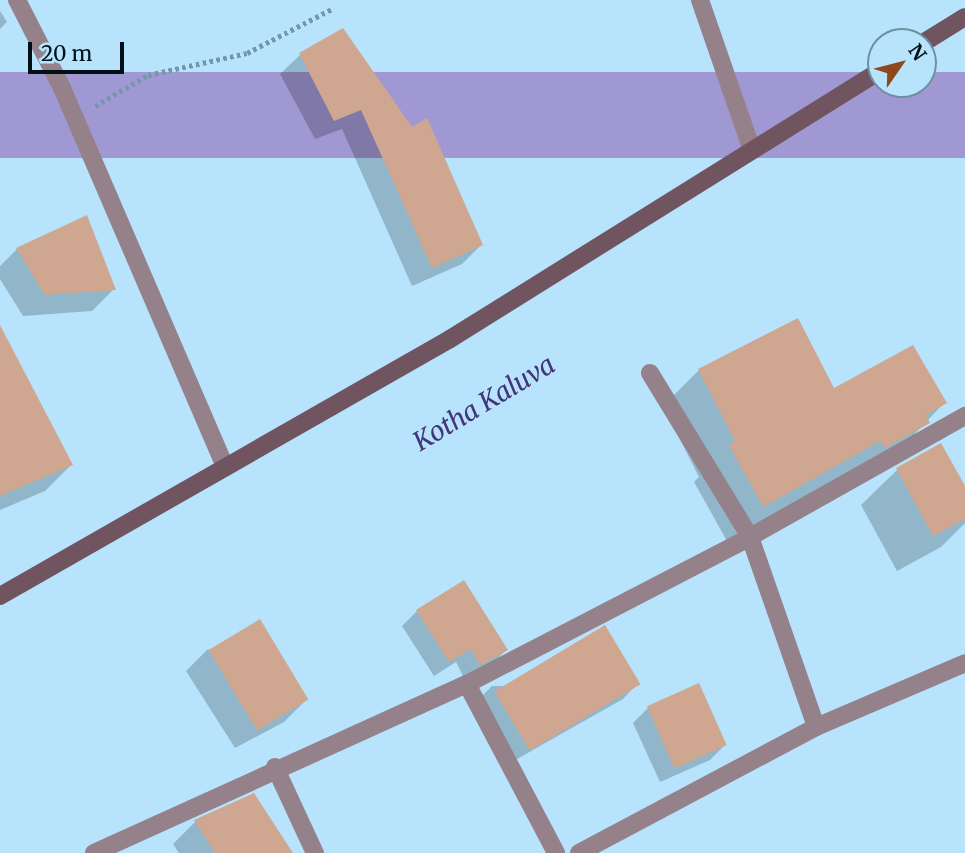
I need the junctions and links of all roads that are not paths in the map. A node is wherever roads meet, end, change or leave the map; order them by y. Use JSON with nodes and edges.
{"nodes":[{"id":1,"x":17,"y":0,"type":"edge"},
{"id":2,"x":700,"y":0,"type":"edge"},
{"id":3,"x":965,"y":17,"type":"edge"},
{"id":4,"x":937,"y":34,"type":"edge"},
{"id":5,"x":867,"y":79,"type":"edge"},
{"id":6,"x":752,"y":150,"type":"junction"},
{"id":7,"x":650,"y":373,"type":"dead end"},
{"id":8,"x":965,"y":416,"type":"edge"},
{"id":9,"x":225,"y":467,"type":"junction"},
{"id":10,"x":750,"y":537,"type":"junction"},
{"id":11,"x":0,"y":596,"type":"edge"},
{"id":12,"x":965,"y":663,"type":"edge"},
{"id":13,"x":467,"y":684,"type":"junction"},
{"id":14,"x":816,"y":727,"type":"junction"},
{"id":15,"x":275,"y":767,"type":"junction"},
{"id":16,"x":94,"y":853,"type":"edge"},
{"id":17,"x":315,"y":853,"type":"edge"},
{"id":18,"x":556,"y":853,"type":"edge"},
{"id":19,"x":579,"y":853,"type":"edge"}],
"edges":[{"from":1,"to":9,"type":"street"},
{"from":2,"to":6,"type":"street"},
{"from":3,"to":4,"type":"main road"},
{"from":5,"to":6,"type":"main road"},
{"from":6,"to":9,"type":"main road"},
{"from":7,"to":10,"type":"street"},
{"from":8,"to":10,"type":"street"},
{"from":9,"to":11,"type":"main road"},
{"from":10,"to":13,"type":"street"},
{"from":10,"to":14,"type":"street"},
{"from":12,"to":14,"type":"street"},
{"from":13,"to":15,"type":"street"},
{"from":13,"to":18,"type":"street"},
{"from":14,"to":19,"type":"street"},
{"from":15,"to":16,"type":"street"},
{"from":15,"to":17,"type":"street"}]}
